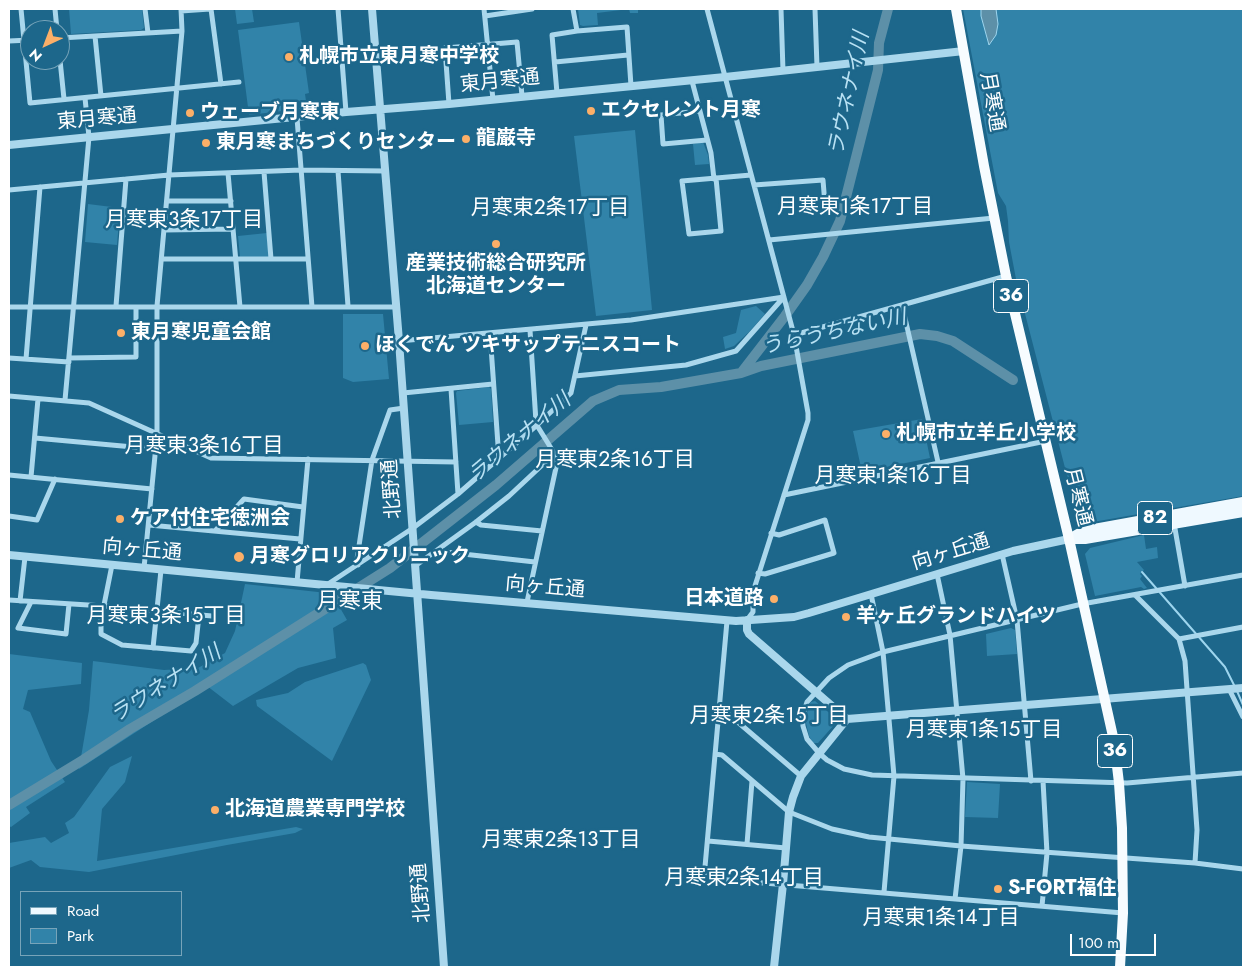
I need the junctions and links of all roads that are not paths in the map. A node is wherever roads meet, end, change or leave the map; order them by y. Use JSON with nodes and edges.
{"nodes":[{"id":1,"x":146,"y":9,"type":"edge"},
{"id":2,"x":210,"y":9,"type":"edge"},
{"id":3,"x":338,"y":9,"type":"edge"},
{"id":4,"x":372,"y":9,"type":"edge"},
{"id":5,"x":484,"y":9,"type":"edge"},
{"id":6,"x":532,"y":9,"type":"edge"},
{"id":7,"x":573,"y":9,"type":"edge"},
{"id":8,"x":706,"y":9,"type":"edge"},
{"id":9,"x":781,"y":9,"type":"edge"},
{"id":10,"x":815,"y":9,"type":"edge"},
{"id":11,"x":956,"y":9,"type":"edge"},
{"id":12,"x":181,"y":10,"type":"edge"},
{"id":13,"x":485,"y":16,"type":"junction"},
{"id":14,"x":182,"y":31,"type":"junction"},
{"id":15,"x":577,"y":31,"type":"junction"},
{"id":16,"x":148,"y":33,"type":"junction"},
{"id":17,"x":95,"y":36,"type":"junction"},
{"id":18,"x":70,"y":37,"type":"edge"},
{"id":19,"x":489,"y":45,"type":"junction"},
{"id":20,"x":964,"y":51,"type":"junction"},
{"id":21,"x":628,"y":55,"type":"junction"},
{"id":22,"x":555,"y":62,"type":"junction"},
{"id":23,"x":817,"y":67,"type":"junction"},
{"id":24,"x":27,"y":70,"type":"edge"},
{"id":25,"x":61,"y":70,"type":"edge"},
{"id":26,"x":783,"y":71,"type":"junction"},
{"id":27,"x":725,"y":78,"type":"junction"},
{"id":28,"x":692,"y":81,"type":"junction"},
{"id":29,"x":239,"y":82,"type":"dead end"},
{"id":30,"x":221,"y":84,"type":"junction"},
{"id":31,"x":630,"y":86,"type":"junction"},
{"id":32,"x":177,"y":89,"type":"junction"},
{"id":33,"x":557,"y":93,"type":"junction"},
{"id":34,"x":101,"y":96,"type":"junction"},
{"id":35,"x":522,"y":96,"type":"junction"},
{"id":36,"x":85,"y":98,"type":"junction"},
{"id":37,"x":64,"y":100,"type":"junction"},
{"id":38,"x":493,"y":100,"type":"junction"},
{"id":39,"x":449,"y":104,"type":"junction"},
{"id":40,"x":381,"y":110,"type":"junction"},
{"id":41,"x":700,"y":111,"type":"junction"},
{"id":42,"x":346,"y":112,"type":"junction"},
{"id":43,"x":297,"y":118,"type":"junction"},
{"id":44,"x":173,"y":129,"type":"junction"},
{"id":45,"x":89,"y":137,"type":"junction"},
{"id":46,"x":707,"y":140,"type":"junction"},
{"id":47,"x":9,"y":145,"type":"edge"},
{"id":48,"x":301,"y":170,"type":"junction"},
{"id":49,"x":386,"y":170,"type":"junction"},
{"id":50,"x":338,"y":171,"type":"junction"},
{"id":51,"x":264,"y":172,"type":"junction"},
{"id":52,"x":228,"y":173,"type":"junction"},
{"id":53,"x":169,"y":175,"type":"junction"},
{"id":54,"x":751,"y":175,"type":"junction"},
{"id":55,"x":715,"y":178,"type":"junction"},
{"id":56,"x":126,"y":179,"type":"junction"},
{"id":57,"x":84,"y":183,"type":"junction"},
{"id":58,"x":754,"y":185,"type":"junction"},
{"id":59,"x":40,"y":187,"type":"junction"},
{"id":60,"x":9,"y":190,"type":"edge"},
{"id":61,"x":166,"y":201,"type":"junction"},
{"id":62,"x":231,"y":202,"type":"junction"},
{"id":63,"x":825,"y":205,"type":"dead end"},
{"id":64,"x":994,"y":218,"type":"junction"},
{"id":65,"x":233,"y":229,"type":"junction"},
{"id":66,"x":164,"y":230,"type":"junction"},
{"id":67,"x":769,"y":240,"type":"junction"},
{"id":68,"x":162,"y":259,"type":"junction"},
{"id":69,"x":236,"y":259,"type":"junction"},
{"id":70,"x":271,"y":259,"type":"junction"},
{"id":71,"x":308,"y":259,"type":"junction"},
{"id":72,"x":1006,"y":276,"type":"junction"},
{"id":73,"x":784,"y":298,"type":"junction"},
{"id":74,"x":902,"y":305,"type":"junction"},
{"id":75,"x":9,"y":306,"type":"edge"},
{"id":76,"x":30,"y":306,"type":"junction"},
{"id":77,"x":116,"y":306,"type":"junction"},
{"id":78,"x":136,"y":306,"type":"junction"},
{"id":79,"x":157,"y":306,"type":"junction"},
{"id":80,"x":312,"y":306,"type":"junction"},
{"id":81,"x":348,"y":306,"type":"junction"},
{"id":82,"x":73,"y":307,"type":"junction"},
{"id":83,"x":240,"y":307,"type":"junction"},
{"id":84,"x":396,"y":307,"type":"junction"},
{"id":85,"x":586,"y":325,"type":"junction"},
{"id":86,"x":530,"y":330,"type":"junction"},
{"id":87,"x":490,"y":333,"type":"junction"},
{"id":88,"x":794,"y":335,"type":"junction"},
{"id":89,"x":400,"y":341,"type":"junction"},
{"id":90,"x":9,"y":358,"type":"edge"},
{"id":91,"x":26,"y":359,"type":"junction"},
{"id":92,"x":69,"y":360,"type":"junction"},
{"id":93,"x":574,"y":376,"type":"junction"},
{"id":94,"x":493,"y":384,"type":"junction"},
{"id":95,"x":451,"y":389,"type":"junction"},
{"id":96,"x":403,"y":393,"type":"junction"},
{"id":97,"x":9,"y":396,"type":"edge"},
{"id":98,"x":38,"y":399,"type":"junction"},
{"id":99,"x":65,"y":400,"type":"junction"},
{"id":100,"x":404,"y":408,"type":"junction"},
{"id":101,"x":537,"y":425,"type":"junction"},
{"id":102,"x":158,"y":435,"type":"junction"},
{"id":103,"x":35,"y":438,"type":"junction"},
{"id":104,"x":1046,"y":442,"type":"junction"},
{"id":105,"x":155,"y":449,"type":"junction"},
{"id":106,"x":554,"y":454,"type":"junction"},
{"id":107,"x":499,"y":458,"type":"junction"},
{"id":108,"x":308,"y":459,"type":"junction"},
{"id":109,"x":372,"y":460,"type":"junction"},
{"id":110,"x":408,"y":461,"type":"junction"},
{"id":111,"x":456,"y":462,"type":"junction"},
{"id":112,"x":938,"y":462,"type":"junction"},
{"id":113,"x":9,"y":475,"type":"edge"},
{"id":114,"x":31,"y":477,"type":"junction"},
{"id":115,"x":55,"y":480,"type":"junction"},
{"id":116,"x":152,"y":488,"type":"junction"},
{"id":117,"x":458,"y":494,"type":"junction"},
{"id":118,"x":784,"y":495,"type":"junction"},
{"id":119,"x":303,"y":507,"type":"junction"},
{"id":120,"x":1242,"y":510,"type":"edge"},
{"id":121,"x":9,"y":516,"type":"edge"},
{"id":122,"x":476,"y":522,"type":"junction"},
{"id":123,"x":1174,"y":523,"type":"junction"},
{"id":124,"x":149,"y":524,"type":"junction"},
{"id":125,"x":413,"y":530,"type":"junction"},
{"id":126,"x":542,"y":530,"type":"junction"},
{"id":127,"x":215,"y":531,"type":"junction"},
{"id":128,"x":771,"y":533,"type":"junction"},
{"id":129,"x":300,"y":539,"type":"junction"},
{"id":130,"x":1069,"y":539,"type":"junction"},
{"id":131,"x":439,"y":550,"type":"junction"},
{"id":132,"x":1002,"y":554,"type":"junction"},
{"id":133,"x":9,"y":556,"type":"edge"},
{"id":134,"x":25,"y":557,"type":"junction"},
{"id":135,"x":535,"y":562,"type":"junction"},
{"id":136,"x":415,"y":564,"type":"junction"},
{"id":137,"x":112,"y":565,"type":"junction"},
{"id":138,"x":358,"y":565,"type":"junction"},
{"id":139,"x":144,"y":568,"type":"junction"},
{"id":140,"x":161,"y":570,"type":"junction"},
{"id":141,"x":758,"y":574,"type":"junction"},
{"id":142,"x":937,"y":574,"type":"junction"},
{"id":143,"x":1243,"y":575,"type":"edge"},
{"id":144,"x":297,"y":582,"type":"junction"},
{"id":145,"x":328,"y":585,"type":"junction"},
{"id":146,"x":1185,"y":586,"type":"junction"},
{"id":147,"x":417,"y":594,"type":"junction"},
{"id":148,"x":871,"y":594,"type":"junction"},
{"id":149,"x":1135,"y":595,"type":"junction"},
{"id":150,"x":9,"y":600,"type":"edge"},
{"id":151,"x":20,"y":601,"type":"junction"},
{"id":152,"x":31,"y":602,"type":"junction"},
{"id":153,"x":527,"y":602,"type":"junction"},
{"id":154,"x":69,"y":604,"type":"junction"},
{"id":155,"x":1082,"y":604,"type":"junction"},
{"id":156,"x":104,"y":606,"type":"junction"},
{"id":157,"x":156,"y":612,"type":"junction"},
{"id":158,"x":199,"y":615,"type":"junction"},
{"id":159,"x":212,"y":616,"type":"dead end"},
{"id":160,"x":747,"y":620,"type":"junction"},
{"id":161,"x":1017,"y":620,"type":"junction"},
{"id":162,"x":727,"y":621,"type":"junction"},
{"id":163,"x":1243,"y":627,"type":"edge"},
{"id":164,"x":950,"y":635,"type":"junction"},
{"id":165,"x":1179,"y":639,"type":"junction"},
{"id":166,"x":153,"y":648,"type":"junction"},
{"id":167,"x":884,"y":652,"type":"junction"},
{"id":168,"x":1236,"y":688,"type":"edge"},
{"id":169,"x":815,"y":692,"type":"junction"},
{"id":170,"x":1187,"y":692,"type":"junction"},
{"id":171,"x":1105,"y":699,"type":"junction"},
{"id":172,"x":719,"y":706,"type":"junction"},
{"id":173,"x":1024,"y":706,"type":"junction"},
{"id":174,"x":957,"y":711,"type":"junction"},
{"id":175,"x":890,"y":716,"type":"junction"},
{"id":176,"x":1243,"y":717,"type":"edge"},
{"id":177,"x":847,"y":719,"type":"junction"},
{"id":178,"x":818,"y":753,"type":"junction"},
{"id":179,"x":716,"y":754,"type":"junction"},
{"id":180,"x":1243,"y":774,"type":"edge"},
{"id":181,"x":801,"y":776,"type":"junction"},
{"id":182,"x":894,"y":776,"type":"junction"},
{"id":183,"x":1193,"y":777,"type":"junction"},
{"id":184,"x":963,"y":779,"type":"junction"},
{"id":185,"x":752,"y":781,"type":"junction"},
{"id":186,"x":1031,"y":781,"type":"junction"},
{"id":187,"x":1043,"y":781,"type":"junction"},
{"id":188,"x":1119,"y":783,"type":"junction"},
{"id":189,"x":789,"y":812,"type":"junction"},
{"id":190,"x":888,"y":838,"type":"junction"},
{"id":191,"x":708,"y":841,"type":"junction"},
{"id":192,"x":746,"y":844,"type":"junction"},
{"id":193,"x":961,"y":846,"type":"junction"},
{"id":194,"x":786,"y":848,"type":"junction"},
{"id":195,"x":1047,"y":853,"type":"junction"},
{"id":196,"x":1123,"y":859,"type":"junction"},
{"id":197,"x":1195,"y":863,"type":"junction"},
{"id":198,"x":1243,"y":869,"type":"edge"},
{"id":199,"x":783,"y":884,"type":"junction"},
{"id":200,"x":884,"y":892,"type":"junction"},
{"id":201,"x":955,"y":899,"type":"junction"},
{"id":202,"x":1042,"y":906,"type":"junction"},
{"id":203,"x":1123,"y":913,"type":"junction"},
{"id":204,"x":444,"y":967,"type":"edge"},
{"id":205,"x":774,"y":967,"type":"edge"},
{"id":206,"x":1120,"y":967,"type":"edge"}],
"edges":[{"from":1,"to":16,"type":"street"},
{"from":2,"to":12,"type":"street"},
{"from":2,"to":30,"type":"street"},
{"from":3,"to":42,"type":"street"},
{"from":4,"to":40,"type":"street","name":"北野通"},
{"from":5,"to":13,"type":"street"},
{"from":6,"to":13,"type":"street"},
{"from":7,"to":15,"type":"street"},
{"from":8,"to":27,"type":"street"},
{"from":9,"to":26,"type":"street"},
{"from":10,"to":23,"type":"street"},
{"from":11,"to":20,"type":"highway","name":"月寒通","number":"36"},
{"from":12,"to":14,"type":"street"},
{"from":13,"to":19,"type":"street"},
{"from":14,"to":16,"type":"street"},
{"from":14,"to":32,"type":"street"},
{"from":15,"to":21,"type":"street"},
{"from":15,"to":22,"type":"street"},
{"from":16,"to":17,"type":"street"},
{"from":17,"to":18,"type":"street"},
{"from":17,"to":34,"type":"street"},
{"from":19,"to":35,"type":"street"},
{"from":19,"to":38,"type":"street"},
{"from":19,"to":39,"type":"street"},
{"from":20,"to":23,"type":"street","name":"東月寒通"},
{"from":20,"to":64,"type":"highway","name":"月寒通","number":"36"},
{"from":21,"to":22,"type":"street"},
{"from":21,"to":31,"type":"street"},
{"from":22,"to":33,"type":"street"},
{"from":23,"to":26,"type":"street","name":"東月寒通"},
{"from":24,"to":37,"type":"street"},
{"from":25,"to":37,"type":"street"},
{"from":26,"to":27,"type":"street","name":"東月寒通"},
{"from":27,"to":28,"type":"street","name":"東月寒通"},
{"from":27,"to":54,"type":"street"},
{"from":28,"to":31,"type":"street","name":"東月寒通"},
{"from":28,"to":41,"type":"street"},
{"from":29,"to":30,"type":"street"},
{"from":30,"to":32,"type":"street"},
{"from":31,"to":33,"type":"street","name":"東月寒通"},
{"from":32,"to":34,"type":"street"},
{"from":32,"to":44,"type":"street"},
{"from":33,"to":35,"type":"street","name":"東月寒通"},
{"from":34,"to":36,"type":"street"},
{"from":35,"to":38,"type":"street","name":"東月寒通"},
{"from":36,"to":37,"type":"street"},
{"from":36,"to":45,"type":"street"},
{"from":38,"to":39,"type":"street","name":"東月寒通"},
{"from":39,"to":40,"type":"street","name":"東月寒通"},
{"from":40,"to":42,"type":"street","name":"東月寒通"},
{"from":40,"to":49,"type":"street","name":"北野通"},
{"from":41,"to":46,"type":"street"},
{"from":41,"to":46,"type":"street"},
{"from":42,"to":43,"type":"street","name":"東月寒通"},
{"from":43,"to":44,"type":"street","name":"東月寒通"},
{"from":43,"to":48,"type":"street"},
{"from":44,"to":45,"type":"street","name":"東月寒通"},
{"from":44,"to":53,"type":"street"},
{"from":45,"to":47,"type":"street","name":"東月寒通"},
{"from":45,"to":57,"type":"street"},
{"from":46,"to":55,"type":"street"},
{"from":48,"to":50,"type":"street"},
{"from":48,"to":51,"type":"street"},
{"from":48,"to":71,"type":"street"},
{"from":49,"to":50,"type":"street"},
{"from":49,"to":84,"type":"street","name":"北野通"},
{"from":50,"to":81,"type":"street"},
{"from":51,"to":52,"type":"street"},
{"from":51,"to":70,"type":"street"},
{"from":52,"to":53,"type":"street"},
{"from":52,"to":62,"type":"street"},
{"from":53,"to":56,"type":"street"},
{"from":53,"to":61,"type":"street"},
{"from":54,"to":55,"type":"street"},
{"from":54,"to":58,"type":"street"},
{"from":55,"to":55,"type":"street"},
{"from":56,"to":57,"type":"street"},
{"from":56,"to":77,"type":"street"},
{"from":57,"to":59,"type":"street"},
{"from":57,"to":82,"type":"street"},
{"from":58,"to":63,"type":"street"},
{"from":58,"to":67,"type":"street"},
{"from":59,"to":60,"type":"street"},
{"from":59,"to":76,"type":"street"},
{"from":61,"to":62,"type":"street"},
{"from":61,"to":66,"type":"street"},
{"from":62,"to":65,"type":"street"},
{"from":64,"to":67,"type":"street"},
{"from":64,"to":72,"type":"highway","name":"月寒通","number":"36"},
{"from":65,"to":66,"type":"street"},
{"from":65,"to":69,"type":"street"},
{"from":66,"to":68,"type":"street"},
{"from":67,"to":73,"type":"street"},
{"from":68,"to":69,"type":"street"},
{"from":68,"to":79,"type":"street"},
{"from":69,"to":70,"type":"street"},
{"from":69,"to":83,"type":"street"},
{"from":70,"to":71,"type":"street"},
{"from":71,"to":80,"type":"street"},
{"from":72,"to":74,"type":"street"},
{"from":72,"to":104,"type":"highway","name":"月寒通","number":"36"},
{"from":73,"to":85,"type":"street"},
{"from":73,"to":88,"type":"street"},
{"from":73,"to":93,"type":"street"},
{"from":74,"to":88,"type":"street"},
{"from":74,"to":112,"type":"street"},
{"from":75,"to":76,"type":"street"},
{"from":76,"to":82,"type":"street"},
{"from":76,"to":91,"type":"street"},
{"from":77,"to":78,"type":"street"},
{"from":77,"to":82,"type":"street"},
{"from":78,"to":79,"type":"street"},
{"from":78,"to":92,"type":"street"},
{"from":79,"to":83,"type":"street"},
{"from":79,"to":102,"type":"street"},
{"from":80,"to":81,"type":"street"},
{"from":80,"to":83,"type":"street"},
{"from":81,"to":84,"type":"street"},
{"from":82,"to":92,"type":"street"},
{"from":84,"to":89,"type":"street","name":"北野通"},
{"from":85,"to":86,"type":"street"},
{"from":85,"to":93,"type":"street"},
{"from":86,"to":87,"type":"street"},
{"from":86,"to":101,"type":"street"},
{"from":87,"to":89,"type":"street"},
{"from":87,"to":94,"type":"street"},
{"from":88,"to":118,"type":"street"},
{"from":89,"to":96,"type":"street","name":"北野通"},
{"from":90,"to":91,"type":"street"},
{"from":91,"to":92,"type":"street"},
{"from":92,"to":99,"type":"street"},
{"from":93,"to":101,"type":"street"},
{"from":94,"to":95,"type":"street"},
{"from":94,"to":107,"type":"street"},
{"from":95,"to":96,"type":"street"},
{"from":95,"to":111,"type":"street"},
{"from":96,"to":100,"type":"street","name":"北野通"},
{"from":97,"to":98,"type":"street"},
{"from":98,"to":99,"type":"street"},
{"from":98,"to":103,"type":"street"},
{"from":99,"to":102,"type":"street"},
{"from":100,"to":109,"type":"street"},
{"from":100,"to":110,"type":"street","name":"北野通"},
{"from":101,"to":106,"type":"street"},
{"from":101,"to":107,"type":"street"},
{"from":102,"to":105,"type":"street"},
{"from":102,"to":108,"type":"street"},
{"from":103,"to":105,"type":"street"},
{"from":103,"to":114,"type":"street"},
{"from":104,"to":112,"type":"street"},
{"from":104,"to":130,"type":"highway","name":"月寒通","number":"36"},
{"from":105,"to":116,"type":"street"},
{"from":106,"to":122,"type":"street"},
{"from":106,"to":126,"type":"street"},
{"from":107,"to":117,"type":"street"},
{"from":108,"to":109,"type":"street"},
{"from":108,"to":119,"type":"street"},
{"from":109,"to":110,"type":"street"},
{"from":109,"to":138,"type":"street"},
{"from":110,"to":111,"type":"street"},
{"from":110,"to":125,"type":"street","name":"北野通"},
{"from":111,"to":117,"type":"street"},
{"from":112,"to":118,"type":"street"},
{"from":113,"to":114,"type":"street"},
{"from":114,"to":115,"type":"street"},
{"from":115,"to":116,"type":"street"},
{"from":115,"to":121,"type":"street"},
{"from":116,"to":124,"type":"street"},
{"from":117,"to":125,"type":"street"},
{"from":118,"to":128,"type":"street"},
{"from":119,"to":127,"type":"street"},
{"from":119,"to":129,"type":"street"},
{"from":120,"to":123,"type":"main road","number":"82"},
{"from":120,"to":130,"type":"main road","number":"82"},
{"from":122,"to":126,"type":"street"},
{"from":122,"to":131,"type":"street"},
{"from":123,"to":130,"type":"main road","number":"82"},
{"from":123,"to":146,"type":"street"},
{"from":124,"to":127,"type":"street"},
{"from":124,"to":139,"type":"street"},
{"from":125,"to":136,"type":"street","name":"北野通"},
{"from":125,"to":138,"type":"street"},
{"from":126,"to":135,"type":"street"},
{"from":127,"to":129,"type":"street"},
{"from":128,"to":141,"type":"street"},
{"from":128,"to":141,"type":"street"},
{"from":129,"to":144,"type":"street"},
{"from":130,"to":132,"type":"street","name":"向ヶ丘通"},
{"from":130,"to":155,"type":"highway","name":"月寒通","number":"36"},
{"from":131,"to":135,"type":"street"},
{"from":131,"to":136,"type":"street"},
{"from":132,"to":142,"type":"street","name":"向ヶ丘通"},
{"from":132,"to":161,"type":"street"},
{"from":133,"to":134,"type":"street","name":"向ヶ丘通"},
{"from":134,"to":137,"type":"street","name":"向ヶ丘通"},
{"from":134,"to":151,"type":"street"},
{"from":135,"to":153,"type":"street"},
{"from":136,"to":147,"type":"street","name":"北野通"},
{"from":137,"to":139,"type":"street","name":"向ヶ丘通"},
{"from":137,"to":156,"type":"street"},
{"from":138,"to":145,"type":"street"},
{"from":139,"to":140,"type":"street","name":"向ヶ丘通"},
{"from":140,"to":144,"type":"street","name":"向ヶ丘通"},
{"from":140,"to":157,"type":"street"},
{"from":141,"to":160,"type":"street"},
{"from":142,"to":148,"type":"street","name":"向ヶ丘通"},
{"from":142,"to":164,"type":"street"},
{"from":143,"to":146,"type":"street"},
{"from":144,"to":145,"type":"street","name":"向ヶ丘通"},
{"from":145,"to":147,"type":"street","name":"向ヶ丘通"},
{"from":146,"to":149,"type":"street"},
{"from":147,"to":153,"type":"street","name":"向ヶ丘通"},
{"from":147,"to":204,"type":"street","name":"北野通"},
{"from":148,"to":160,"type":"street","name":"向ヶ丘通"},
{"from":148,"to":167,"type":"street"},
{"from":149,"to":155,"type":"street"},
{"from":149,"to":165,"type":"street"},
{"from":150,"to":151,"type":"street"},
{"from":151,"to":152,"type":"street"},
{"from":152,"to":154,"type":"street"},
{"from":152,"to":154,"type":"street"},
{"from":153,"to":162,"type":"street","name":"向ヶ丘通"},
{"from":154,"to":156,"type":"street"},
{"from":155,"to":161,"type":"street"},
{"from":155,"to":171,"type":"highway","name":"月寒通","number":"36"},
{"from":156,"to":157,"type":"street"},
{"from":156,"to":166,"type":"street"},
{"from":157,"to":158,"type":"street"},
{"from":157,"to":166,"type":"street"},
{"from":158,"to":159,"type":"street"},
{"from":158,"to":166,"type":"street"},
{"from":160,"to":162,"type":"street","name":"向ヶ丘通"},
{"from":160,"to":169,"type":"street"},
{"from":161,"to":164,"type":"street"},
{"from":161,"to":173,"type":"street"},
{"from":162,"to":172,"type":"street"},
{"from":163,"to":165,"type":"street"},
{"from":164,"to":167,"type":"street"},
{"from":164,"to":174,"type":"street"},
{"from":165,"to":170,"type":"street"},
{"from":167,"to":169,"type":"street"},
{"from":167,"to":175,"type":"street"},
{"from":168,"to":170,"type":"street"},
{"from":168,"to":176,"type":"street"},
{"from":169,"to":177,"type":"street"},
{"from":169,"to":178,"type":"street"},
{"from":170,"to":171,"type":"street"},
{"from":170,"to":183,"type":"street"},
{"from":171,"to":173,"type":"street"},
{"from":171,"to":188,"type":"highway","name":"月寒通","number":"36"},
{"from":172,"to":179,"type":"street"},
{"from":172,"to":181,"type":"street"},
{"from":173,"to":174,"type":"street"},
{"from":173,"to":186,"type":"street"},
{"from":174,"to":175,"type":"street"},
{"from":174,"to":184,"type":"street"},
{"from":175,"to":177,"type":"street"},
{"from":175,"to":182,"type":"street"},
{"from":177,"to":178,"type":"street"},
{"from":178,"to":181,"type":"street"},
{"from":178,"to":182,"type":"street"},
{"from":179,"to":185,"type":"street"},
{"from":179,"to":191,"type":"street"},
{"from":180,"to":183,"type":"street"},
{"from":181,"to":189,"type":"street"},
{"from":182,"to":184,"type":"street"},
{"from":182,"to":190,"type":"street"},
{"from":183,"to":188,"type":"street"},
{"from":183,"to":197,"type":"street"},
{"from":184,"to":186,"type":"street"},
{"from":184,"to":193,"type":"street"},
{"from":185,"to":189,"type":"street"},
{"from":185,"to":192,"type":"street"},
{"from":186,"to":187,"type":"street"},
{"from":187,"to":188,"type":"street"},
{"from":187,"to":195,"type":"street"},
{"from":188,"to":196,"type":"highway","name":"月寒通","number":"36"},
{"from":189,"to":190,"type":"street"},
{"from":189,"to":194,"type":"street"},
{"from":190,"to":193,"type":"street"},
{"from":190,"to":200,"type":"street"},
{"from":191,"to":192,"type":"street"},
{"from":191,"to":199,"type":"street"},
{"from":192,"to":194,"type":"street"},
{"from":193,"to":195,"type":"street"},
{"from":193,"to":201,"type":"street"},
{"from":194,"to":199,"type":"street"},
{"from":195,"to":196,"type":"street"},
{"from":195,"to":202,"type":"street"},
{"from":196,"to":197,"type":"street"},
{"from":196,"to":203,"type":"highway","name":"月寒通","number":"36"},
{"from":197,"to":198,"type":"street"},
{"from":199,"to":200,"type":"street"},
{"from":199,"to":205,"type":"street"},
{"from":200,"to":201,"type":"street"},
{"from":201,"to":202,"type":"street"},
{"from":202,"to":203,"type":"street"},
{"from":203,"to":206,"type":"highway","name":"月寒通","number":"36"}]}
